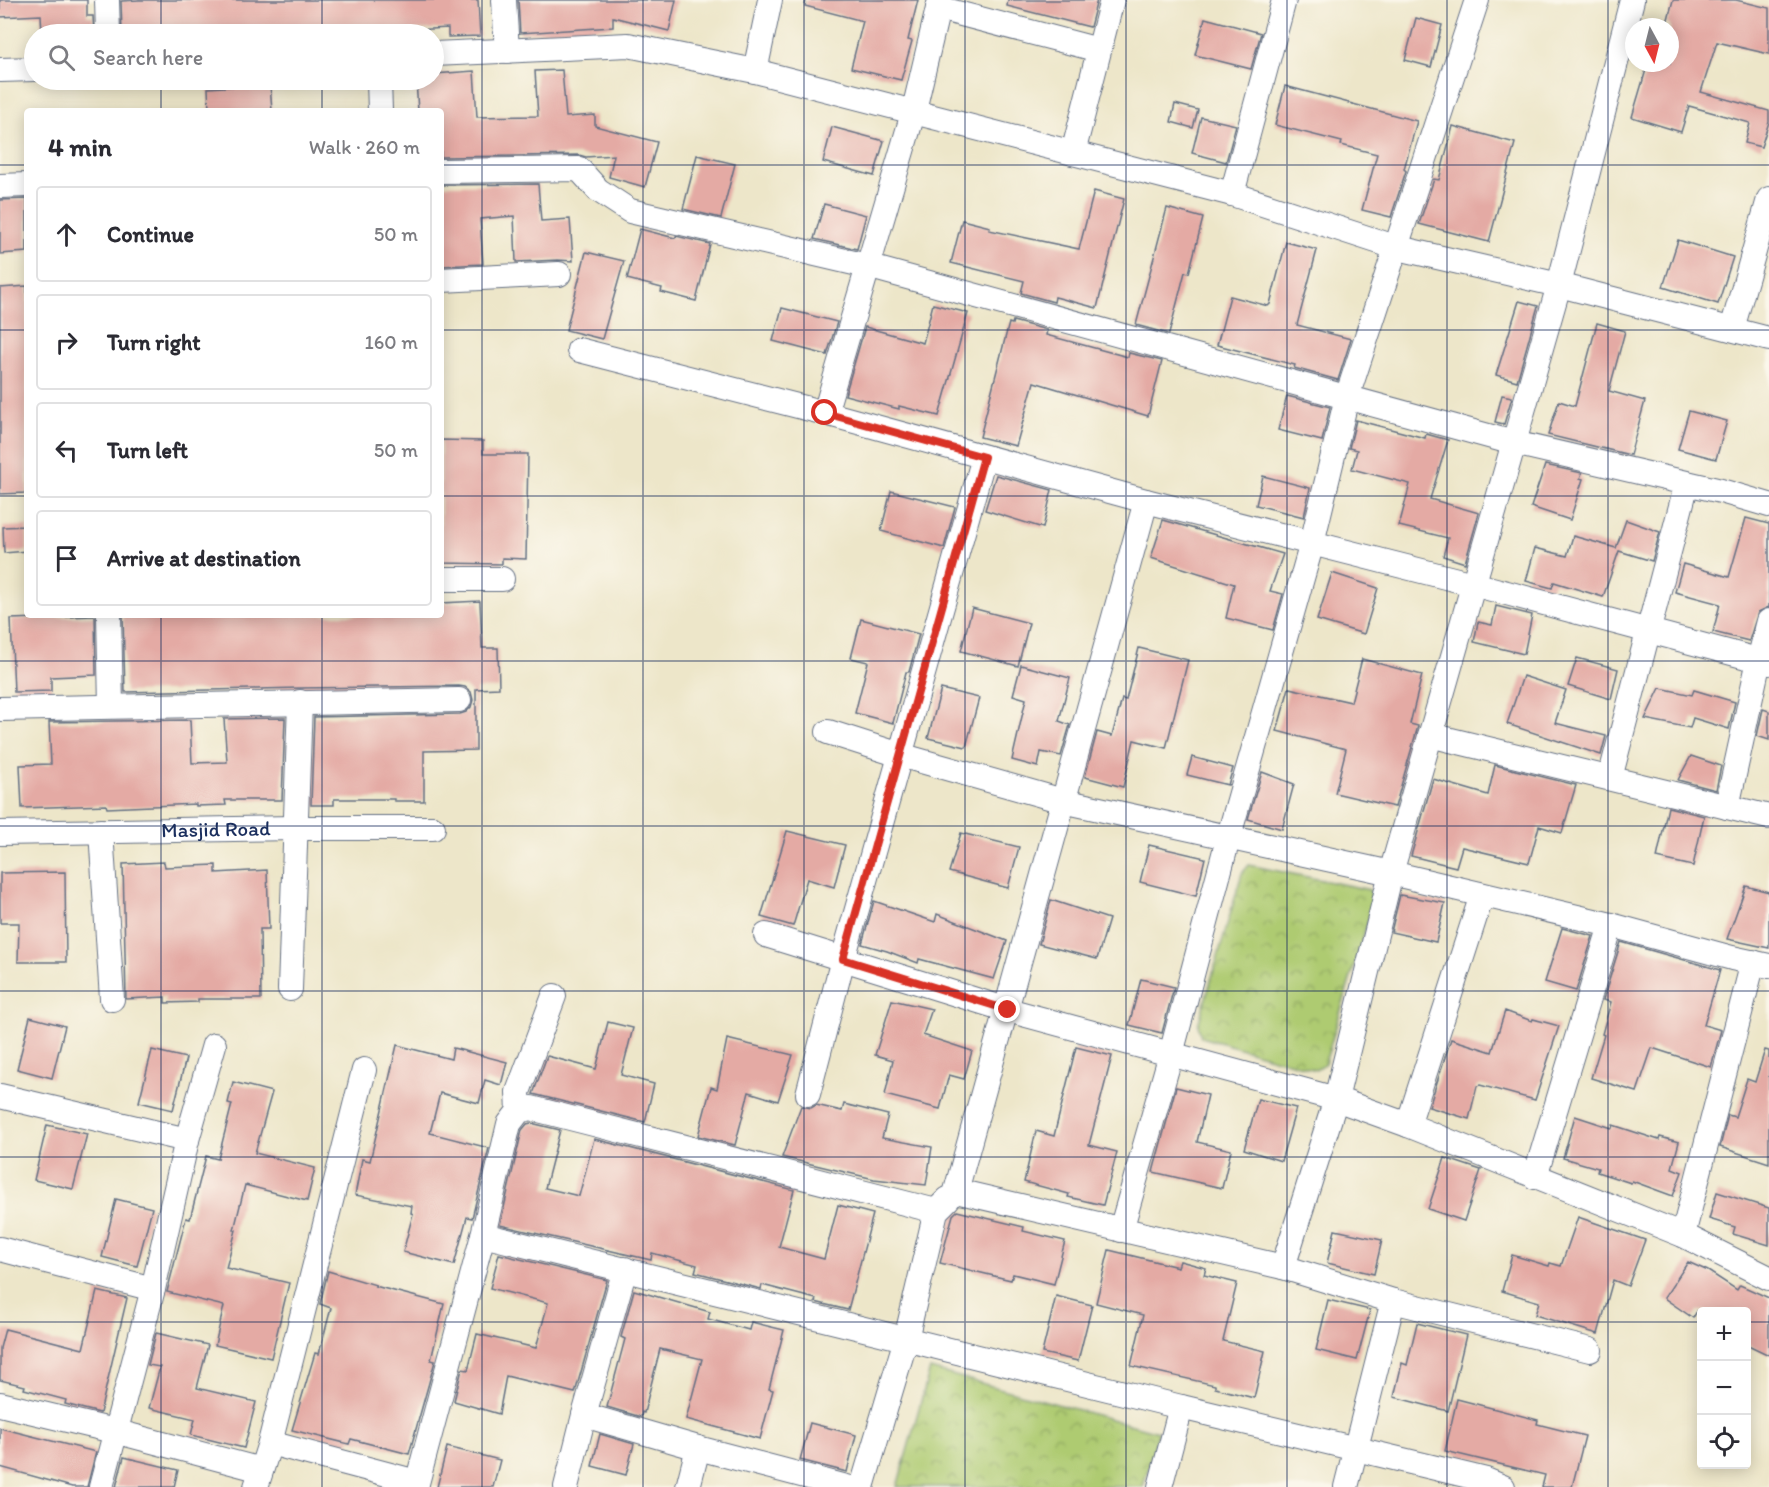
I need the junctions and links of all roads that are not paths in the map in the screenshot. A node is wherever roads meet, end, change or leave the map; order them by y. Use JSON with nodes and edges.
{"nodes":[{"id":1,"x":107,"y":0,"type":"edge"},
{"id":2,"x":504,"y":0,"type":"edge"},
{"id":3,"x":771,"y":0,"type":"edge"},
{"id":4,"x":1112,"y":0,"type":"edge"},
{"id":5,"x":1284,"y":0,"type":"edge"},
{"id":6,"x":1477,"y":0,"type":"edge"},
{"id":7,"x":1632,"y":0,"type":"edge"},
{"id":8,"x":939,"y":4,"type":"edge"},
{"id":9,"x":108,"y":24,"type":"edge"},
{"id":10,"x":1099,"y":50,"type":"junction"},
{"id":11,"x":507,"y":51,"type":"junction"},
{"id":12,"x":444,"y":54,"type":"edge"},
{"id":13,"x":24,"y":69,"type":"edge"},
{"id":14,"x":0,"y":70,"type":"edge"},
{"id":15,"x":755,"y":71,"type":"junction"},
{"id":16,"x":379,"y":90,"type":"edge"},
{"id":17,"x":380,"y":108,"type":"edge"},
{"id":18,"x":914,"y":110,"type":"junction"},
{"id":19,"x":1073,"y":153,"type":"junction"},
{"id":20,"x":444,"y":171,"type":"edge"},
{"id":21,"x":24,"y":185,"type":"edge"},
{"id":22,"x":0,"y":186,"type":"edge"},
{"id":23,"x":1232,"y":194,"type":"junction"},
{"id":24,"x":1769,"y":199,"type":"edge"},
{"id":25,"x":1398,"y":248,"type":"junction"},
{"id":26,"x":867,"y":266,"type":"junction"},
{"id":27,"x":559,"y":274,"type":"dead end"},
{"id":28,"x":444,"y":280,"type":"edge"},
{"id":29,"x":1559,"y":285,"type":"junction"},
{"id":30,"x":1732,"y":329,"type":"junction"},
{"id":31,"x":1769,"y":339,"type":"edge"},
{"id":32,"x":579,"y":350,"type":"dead end"},
{"id":33,"x":1347,"y":397,"type":"junction"},
{"id":34,"x":825,"y":413,"type":"junction"},
{"id":35,"x":1514,"y":443,"type":"junction"},
{"id":36,"x":984,"y":457,"type":"junction"},
{"id":37,"x":1687,"y":483,"type":"junction"},
{"id":38,"x":1146,"y":501,"type":"junction"},
{"id":39,"x":1769,"y":505,"type":"edge"},
{"id":40,"x":1312,"y":543,"type":"junction"},
{"id":41,"x":444,"y":579,"type":"edge"},
{"id":42,"x":502,"y":579,"type":"dead end"},
{"id":43,"x":1473,"y":584,"type":"junction"},
{"id":44,"x":109,"y":618,"type":"edge"},
{"id":45,"x":1769,"y":621,"type":"edge"},
{"id":46,"x":1649,"y":630,"type":"junction"},
{"id":47,"x":1764,"y":661,"type":"edge"},
{"id":48,"x":459,"y":700,"type":"dead end"},
{"id":49,"x":300,"y":702,"type":"junction"},
{"id":50,"x":111,"y":706,"type":"junction"},
{"id":51,"x":0,"y":708,"type":"edge"},
{"id":52,"x":828,"y":732,"type":"dead end"},
{"id":53,"x":1430,"y":735,"type":"junction"},
{"id":54,"x":900,"y":755,"type":"junction"},
{"id":55,"x":1610,"y":778,"type":"junction"},
{"id":56,"x":1063,"y":801,"type":"junction"},
{"id":57,"x":1727,"y":807,"type":"junction"},
{"id":58,"x":1769,"y":817,"type":"edge"},
{"id":59,"x":296,"y":828,"type":"junction"},
{"id":60,"x":433,"y":828,"type":"dead end"},
{"id":61,"x":101,"y":831,"type":"junction"},
{"id":62,"x":0,"y":833,"type":"edge"},
{"id":63,"x":1228,"y":839,"type":"junction"},
{"id":64,"x":1391,"y":873,"type":"junction"},
{"id":65,"x":1482,"y":895,"type":"junction"},
{"id":66,"x":1611,"y":925,"type":"junction"},
{"id":67,"x":766,"y":935,"type":"dead end"},
{"id":68,"x":843,"y":959,"type":"junction"},
{"id":69,"x":1761,"y":964,"type":"edge"},
{"id":70,"x":290,"y":989,"type":"dead end"},
{"id":71,"x":554,"y":996,"type":"dead end"},
{"id":72,"x":112,"y":999,"type":"dead end"},
{"id":73,"x":1008,"y":1010,"type":"junction"},
{"id":74,"x":214,"y":1045,"type":"dead end"},
{"id":75,"x":1171,"y":1054,"type":"junction"},
{"id":76,"x":364,"y":1070,"type":"dead end"},
{"id":77,"x":808,"y":1094,"type":"dead end"},
{"id":78,"x":0,"y":1096,"type":"edge"},
{"id":79,"x":1336,"y":1099,"type":"junction"},
{"id":80,"x":519,"y":1111,"type":"junction"},
{"id":81,"x":1408,"y":1125,"type":"junction"},
{"id":82,"x":187,"y":1140,"type":"junction"},
{"id":83,"x":1535,"y":1177,"type":"junction"},
{"id":84,"x":956,"y":1191,"type":"junction"},
{"id":85,"x":936,"y":1211,"type":"junction"},
{"id":86,"x":1121,"y":1230,"type":"junction"},
{"id":87,"x":483,"y":1235,"type":"junction"},
{"id":88,"x":1683,"y":1235,"type":"junction"},
{"id":89,"x":0,"y":1249,"type":"edge"},
{"id":90,"x":1283,"y":1268,"type":"junction"},
{"id":91,"x":626,"y":1269,"type":"junction"},
{"id":92,"x":1769,"y":1278,"type":"edge"},
{"id":93,"x":153,"y":1289,"type":"junction"},
{"id":94,"x":1393,"y":1301,"type":"junction"},
{"id":95,"x":906,"y":1339,"type":"junction"},
{"id":96,"x":1590,"y":1350,"type":"dead end"},
{"id":97,"x":0,"y":1404,"type":"edge"},
{"id":98,"x":1181,"y":1407,"type":"junction"},
{"id":99,"x":584,"y":1415,"type":"junction"},
{"id":100,"x":114,"y":1431,"type":"junction"},
{"id":101,"x":270,"y":1443,"type":"junction"},
{"id":102,"x":698,"y":1449,"type":"junction"},
{"id":103,"x":1356,"y":1449,"type":"junction"},
{"id":104,"x":258,"y":1478,"type":"edge"},
{"id":105,"x":417,"y":1484,"type":"edge"},
{"id":106,"x":101,"y":1487,"type":"edge"},
{"id":107,"x":566,"y":1487,"type":"edge"},
{"id":108,"x":688,"y":1487,"type":"edge"},
{"id":109,"x":847,"y":1487,"type":"edge"},
{"id":110,"x":862,"y":1487,"type":"edge"},
{"id":111,"x":1160,"y":1487,"type":"edge"},
{"id":112,"x":1346,"y":1487,"type":"edge"},
{"id":113,"x":1503,"y":1487,"type":"edge"}],
"edges":[{"from":1,"to":9,"type":"street"},
{"from":2,"to":11,"type":"street"},
{"from":3,"to":15,"type":"street"},
{"from":4,"to":10,"type":"street"},
{"from":5,"to":23,"type":"street"},
{"from":6,"to":25,"type":"street"},
{"from":7,"to":29,"type":"street"},
{"from":8,"to":10,"type":"street"},
{"from":8,"to":18,"type":"street"},
{"from":10,"to":19,"type":"street"},
{"from":11,"to":12,"type":"street"},
{"from":11,"to":15,"type":"street"},
{"from":13,"to":14,"type":"street"},
{"from":15,"to":18,"type":"street"},
{"from":16,"to":17,"type":"street"},
{"from":18,"to":19,"type":"street"},
{"from":18,"to":26,"type":"street"},
{"from":19,"to":23,"type":"street"},
{"from":20,"to":26,"type":"street"},
{"from":21,"to":22,"type":"street"},
{"from":23,"to":25,"type":"street"},
{"from":24,"to":30,"type":"street"},
{"from":25,"to":29,"type":"street"},
{"from":25,"to":33,"type":"street"},
{"from":26,"to":33,"type":"street"},
{"from":26,"to":34,"type":"street"},
{"from":27,"to":28,"type":"street"},
{"from":29,"to":30,"type":"street"},
{"from":29,"to":35,"type":"street"},
{"from":30,"to":31,"type":"street"},
{"from":32,"to":34,"type":"street"},
{"from":33,"to":35,"type":"street"},
{"from":33,"to":40,"type":"street"},
{"from":34,"to":36,"type":"street"},
{"from":35,"to":37,"type":"street"},
{"from":35,"to":43,"type":"street"},
{"from":36,"to":38,"type":"street"},
{"from":36,"to":54,"type":"street"},
{"from":37,"to":39,"type":"street"},
{"from":37,"to":46,"type":"street"},
{"from":38,"to":40,"type":"street"},
{"from":38,"to":56,"type":"street"},
{"from":40,"to":43,"type":"street"},
{"from":40,"to":63,"type":"street"},
{"from":41,"to":42,"type":"street"},
{"from":43,"to":46,"type":"street"},
{"from":43,"to":53,"type":"street"},
{"from":44,"to":50,"type":"street"},
{"from":45,"to":47,"type":"street"},
{"from":46,"to":47,"type":"street"},
{"from":46,"to":55,"type":"street"},
{"from":47,"to":57,"type":"street"},
{"from":48,"to":49,"type":"street"},
{"from":49,"to":50,"type":"street"},
{"from":49,"to":59,"type":"street"},
{"from":50,"to":51,"type":"street"},
{"from":52,"to":54,"type":"street"},
{"from":53,"to":55,"type":"street"},
{"from":53,"to":64,"type":"street"},
{"from":54,"to":56,"type":"street"},
{"from":54,"to":68,"type":"street"},
{"from":55,"to":57,"type":"street"},
{"from":56,"to":63,"type":"street"},
{"from":56,"to":73,"type":"street"},
{"from":57,"to":58,"type":"street"},
{"from":59,"to":60,"type":"street","name":"Masjid Road"},
{"from":59,"to":61,"type":"street","name":"Masjid Road"},
{"from":59,"to":70,"type":"street"},
{"from":61,"to":62,"type":"street","name":"Masjid Road"},
{"from":61,"to":72,"type":"street"},
{"from":63,"to":64,"type":"street"},
{"from":63,"to":75,"type":"street"},
{"from":64,"to":65,"type":"street"},
{"from":64,"to":79,"type":"street"},
{"from":65,"to":66,"type":"street"},
{"from":65,"to":81,"type":"street"},
{"from":66,"to":69,"type":"street"},
{"from":66,"to":83,"type":"street"},
{"from":67,"to":68,"type":"street"},
{"from":68,"to":73,"type":"street"},
{"from":68,"to":77,"type":"street"},
{"from":69,"to":88,"type":"street"},
{"from":71,"to":80,"type":"street"},
{"from":73,"to":75,"type":"street"},
{"from":73,"to":84,"type":"street"},
{"from":74,"to":82,"type":"street"},
{"from":75,"to":79,"type":"street"},
{"from":75,"to":86,"type":"street"},
{"from":76,"to":101,"type":"street"},
{"from":78,"to":82,"type":"street"},
{"from":79,"to":81,"type":"street"},
{"from":79,"to":90,"type":"street"},
{"from":80,"to":85,"type":"street"},
{"from":80,"to":87,"type":"street"},
{"from":81,"to":83,"type":"street"},
{"from":82,"to":93,"type":"street"},
{"from":83,"to":88,"type":"street"},
{"from":84,"to":85,"type":"street"},
{"from":84,"to":86,"type":"street"},
{"from":85,"to":95,"type":"street"},
{"from":86,"to":90,"type":"street"},
{"from":87,"to":91,"type":"street"},
{"from":87,"to":105,"type":"street"},
{"from":88,"to":92,"type":"street"},
{"from":89,"to":93,"type":"street"},
{"from":90,"to":94,"type":"street"},
{"from":91,"to":95,"type":"street"},
{"from":91,"to":99,"type":"street"},
{"from":93,"to":100,"type":"street"},
{"from":94,"to":96,"type":"street"},
{"from":94,"to":103,"type":"street"},
{"from":95,"to":98,"type":"street"},
{"from":95,"to":110,"type":"street"},
{"from":97,"to":100,"type":"street"},
{"from":98,"to":103,"type":"street"},
{"from":98,"to":111,"type":"street"},
{"from":99,"to":102,"type":"street"},
{"from":99,"to":107,"type":"street"},
{"from":100,"to":104,"type":"street"},
{"from":100,"to":106,"type":"street"},
{"from":101,"to":104,"type":"street"},
{"from":101,"to":105,"type":"street"},
{"from":102,"to":108,"type":"street"},
{"from":102,"to":109,"type":"street"},
{"from":103,"to":112,"type":"street"},
{"from":103,"to":113,"type":"street"}]}
